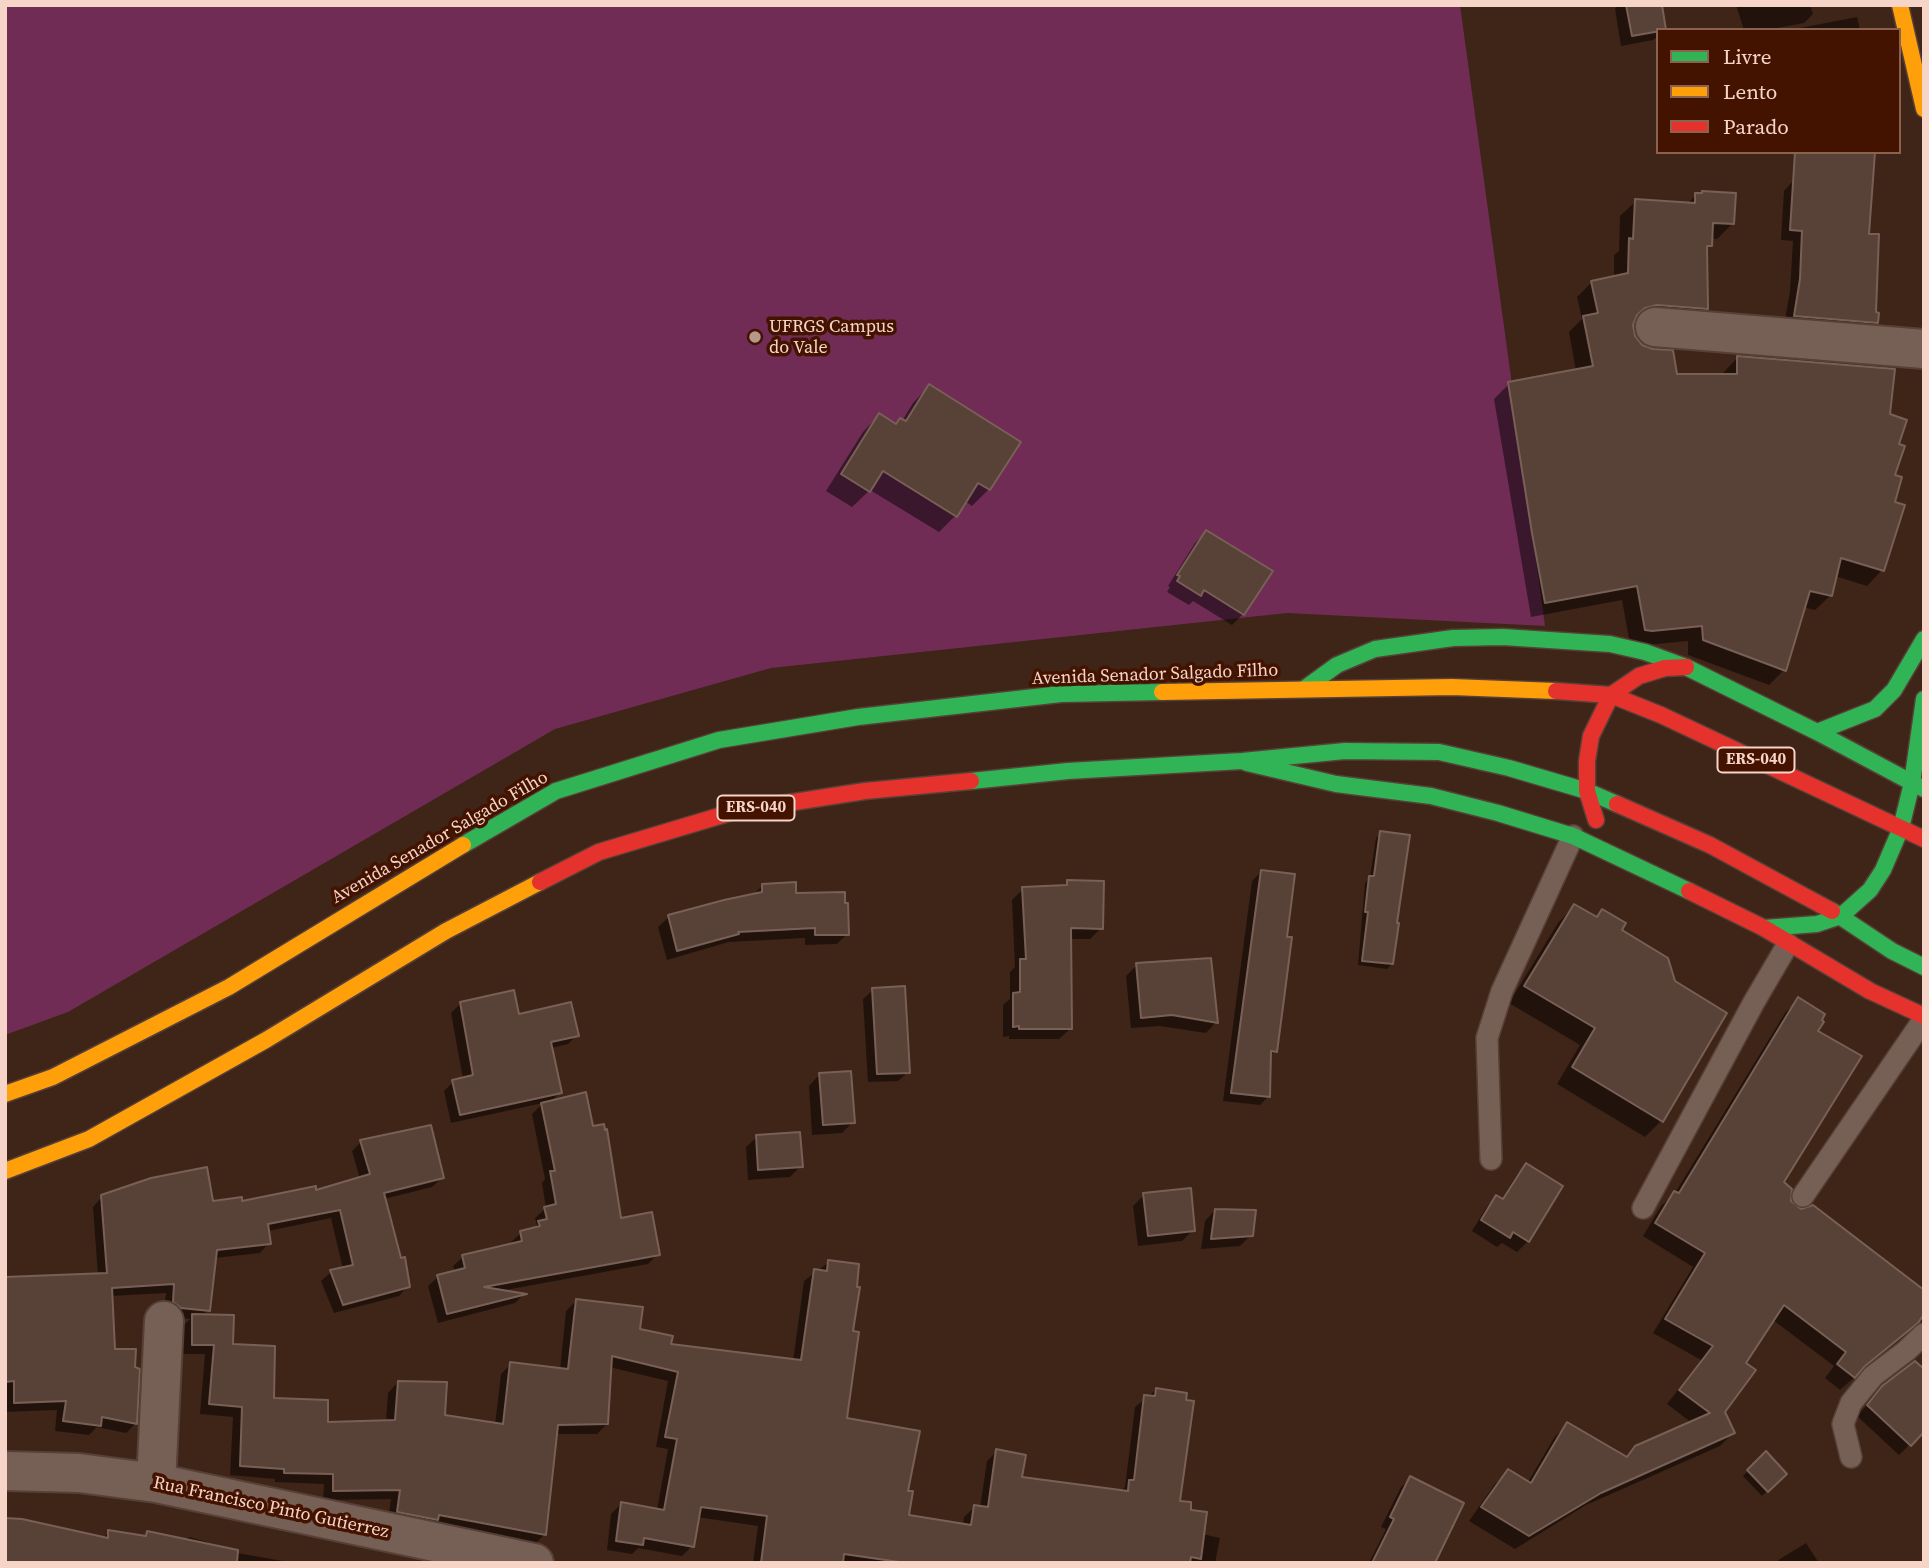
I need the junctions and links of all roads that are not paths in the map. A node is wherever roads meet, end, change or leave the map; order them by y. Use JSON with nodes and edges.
{"nodes":[{"id":1,"x":1900,"y":5,"type":"edge"},
{"id":2,"x":1924,"y":109,"type":"edge"},
{"id":3,"x":1655,"y":327,"type":"dead end"},
{"id":4,"x":1924,"y":349,"type":"edge"},
{"id":5,"x":1924,"y":639,"type":"edge"},
{"id":6,"x":1686,"y":667,"type":"junction"},
{"id":7,"x":1304,"y":689,"type":"junction"},
{"id":8,"x":1611,"y":695,"type":"junction"},
{"id":9,"x":1924,"y":699,"type":"edge"},
{"id":10,"x":1817,"y":732,"type":"junction"},
{"id":11,"x":1242,"y":761,"type":"junction"},
{"id":12,"x":1918,"y":786,"type":"edge"},
{"id":13,"x":1587,"y":791,"type":"junction"},
{"id":14,"x":1901,"y":828,"type":"junction"},
{"id":15,"x":1573,"y":836,"type":"junction"},
{"id":16,"x":1924,"y":839,"type":"edge"},
{"id":17,"x":1620,"y":857,"type":"junction"},
{"id":18,"x":1840,"y":916,"type":"junction"},
{"id":19,"x":1764,"y":928,"type":"junction"},
{"id":20,"x":1788,"y":944,"type":"junction"},
{"id":21,"x":1924,"y":967,"type":"edge"},
{"id":22,"x":1924,"y":1017,"type":"edge"},
{"id":23,"x":5,"y":1094,"type":"edge"},
{"id":24,"x":1491,"y":1159,"type":"dead end"},
{"id":25,"x":5,"y":1171,"type":"edge"},
{"id":26,"x":1803,"y":1196,"type":"dead end"},
{"id":27,"x":1643,"y":1208,"type":"dead end"},
{"id":28,"x":164,"y":1321,"type":"dead end"},
{"id":29,"x":1924,"y":1334,"type":"edge"},
{"id":30,"x":1851,"y":1457,"type":"dead end"},
{"id":31,"x":5,"y":1471,"type":"edge"},
{"id":32,"x":156,"y":1483,"type":"junction"},
{"id":33,"x":534,"y":1563,"type":"edge"}],
"edges":[{"from":1,"to":2,"type":"main road"},
{"from":3,"to":4,"type":"street"},
{"from":5,"to":10,"type":"main road"},
{"from":6,"to":7,"type":"main road"},
{"from":6,"to":8,"type":"main road"},
{"from":6,"to":10,"type":"main road"},
{"from":7,"to":8,"type":"main road","name":"Avenida Senador Salgado Filho","number":"ERS-040"},
{"from":7,"to":23,"type":"main road","name":"Avenida Senador Salgado Filho","number":"ERS-040"},
{"from":8,"to":13,"type":"main road"},
{"from":8,"to":14,"type":"main road","name":"Avenida Senador Salgado Filho","number":"ERS-040"},
{"from":9,"to":12,"type":"main road"},
{"from":10,"to":12,"type":"main road"},
{"from":11,"to":13,"type":"main road","number":"ERS-040"},
{"from":11,"to":15,"type":"main road"},
{"from":11,"to":25,"type":"main road","number":"ERS-040"},
{"from":12,"to":14,"type":"main road"},
{"from":13,"to":17,"type":"main road"},
{"from":13,"to":18,"type":"main road","number":"ERS-040"},
{"from":14,"to":16,"type":"main road","name":"Avenida Senador Salgado Filho","number":"ERS-040"},
{"from":14,"to":18,"type":"main road"},
{"from":15,"to":17,"type":"main road"},
{"from":15,"to":24,"type":"lane"},
{"from":17,"to":19,"type":"main road"},
{"from":18,"to":19,"type":"main road"},
{"from":18,"to":21,"type":"main road","number":"ERS-040"},
{"from":19,"to":20,"type":"main road"},
{"from":20,"to":22,"type":"main road"},
{"from":20,"to":27,"type":"lane"},
{"from":22,"to":26,"type":"lane"},
{"from":28,"to":32,"type":"street"},
{"from":29,"to":30,"type":"lane"},
{"from":31,"to":32,"type":"street","name":"Rua Francisco Pinto Gutierrez"},
{"from":32,"to":33,"type":"street","name":"Rua Francisco Pinto Gutierrez"}]}
